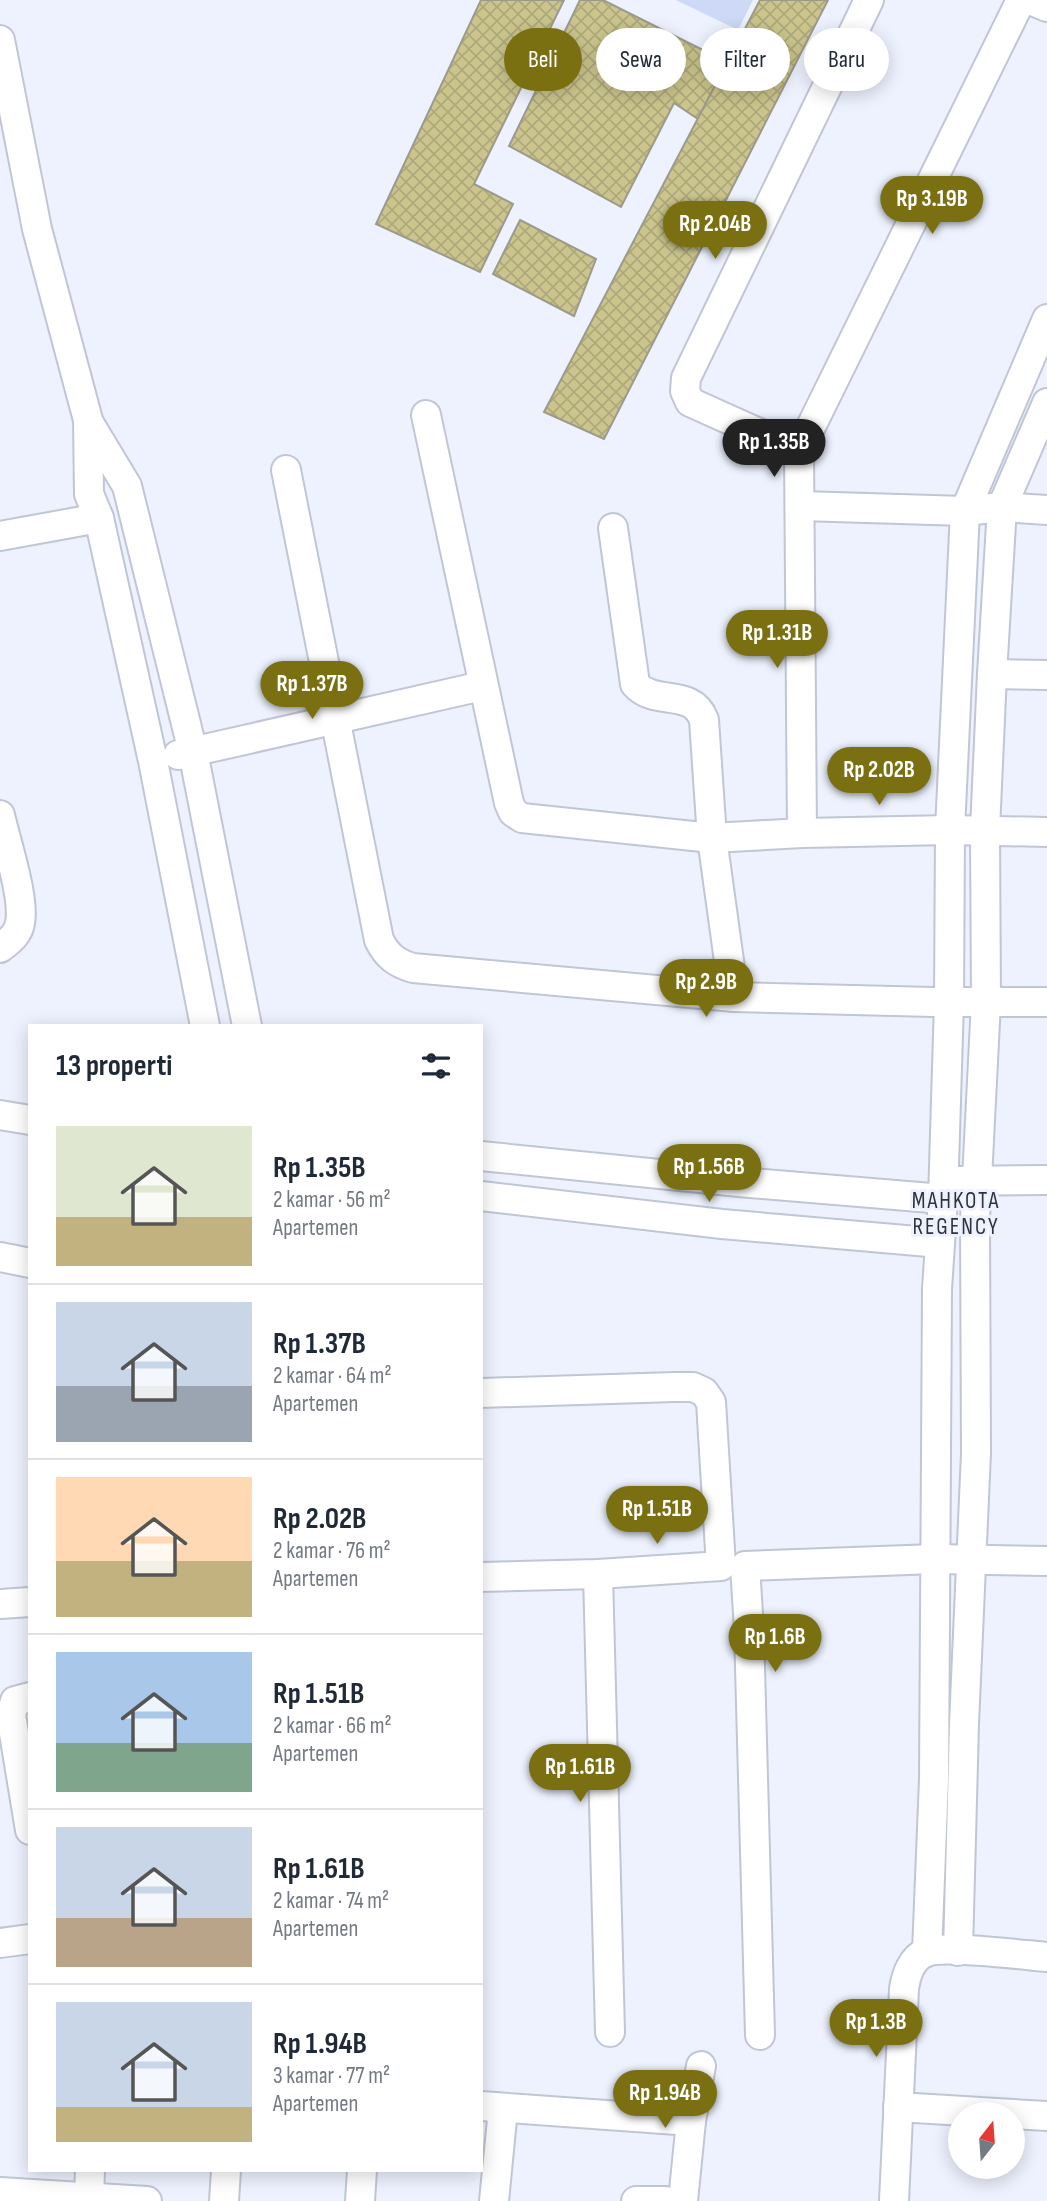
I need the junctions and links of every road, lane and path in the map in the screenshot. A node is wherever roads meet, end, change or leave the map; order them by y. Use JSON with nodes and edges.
{"nodes":[{"id":1,"x":869,"y":0,"type":"edge"},
{"id":2,"x":1021,"y":0,"type":"edge"},
{"id":3,"x":1030,"y":0,"type":"edge"},
{"id":4,"x":1047,"y":7,"type":"edge"},
{"id":5,"x":0,"y":40,"type":"edge"},
{"id":6,"x":1047,"y":319,"type":"edge"},
{"id":7,"x":1047,"y":403,"type":"edge"},
{"id":8,"x":426,"y":415,"type":"dead end"},
{"id":9,"x":88,"y":420,"type":"junction"},
{"id":10,"x":799,"y":451,"type":"junction"},
{"id":11,"x":286,"y":470,"type":"dead end"},
{"id":12,"x":801,"y":506,"type":"junction"},
{"id":13,"x":1002,"y":507,"type":"junction"},
{"id":14,"x":965,"y":510,"type":"junction"},
{"id":15,"x":1047,"y":510,"type":"edge"},
{"id":16,"x":99,"y":518,"type":"junction"},
{"id":17,"x":613,"y":528,"type":"dead end"},
{"id":18,"x":0,"y":536,"type":"edge"},
{"id":19,"x":992,"y":674,"type":"junction"},
{"id":20,"x":1047,"y":675,"type":"edge"},
{"id":21,"x":482,"y":687,"type":"junction"},
{"id":22,"x":337,"y":720,"type":"junction"},
{"id":23,"x":193,"y":752,"type":"junction"},
{"id":24,"x":153,"y":761,"type":"junction"},
{"id":25,"x":0,"y":815,"type":"edge"},
{"id":26,"x":950,"y":830,"type":"junction"},
{"id":27,"x":985,"y":830,"type":"junction"},
{"id":28,"x":1047,"y":832,"type":"edge"},
{"id":29,"x":802,"y":833,"type":"junction"},
{"id":30,"x":712,"y":838,"type":"junction"},
{"id":31,"x":0,"y":947,"type":"edge"},
{"id":32,"x":734,"y":997,"type":"junction"},
{"id":33,"x":949,"y":1002,"type":"junction"},
{"id":34,"x":986,"y":1002,"type":"junction"},
{"id":35,"x":1047,"y":1002,"type":"edge"},
{"id":36,"x":205,"y":1024,"type":"edge"},
{"id":37,"x":247,"y":1024,"type":"edge"},
{"id":38,"x":0,"y":1115,"type":"edge"},
{"id":39,"x":28,"y":1120,"type":"edge"},
{"id":40,"x":483,"y":1156,"type":"edge"},
{"id":41,"x":1047,"y":1180,"type":"edge"},
{"id":42,"x":976,"y":1181,"type":"junction"},
{"id":43,"x":943,"y":1190,"type":"junction"},
{"id":44,"x":483,"y":1196,"type":"edge"},
{"id":45,"x":940,"y":1243,"type":"junction"},
{"id":46,"x":0,"y":1257,"type":"edge"},
{"id":47,"x":28,"y":1262,"type":"edge"},
{"id":48,"x":483,"y":1393,"type":"edge"},
{"id":49,"x":934,"y":1559,"type":"junction"},
{"id":50,"x":971,"y":1559,"type":"junction"},
{"id":51,"x":1047,"y":1561,"type":"edge"},
{"id":52,"x":733,"y":1566,"type":"junction"},
{"id":53,"x":598,"y":1574,"type":"junction"},
{"id":54,"x":483,"y":1577,"type":"edge"},
{"id":55,"x":28,"y":1602,"type":"edge"},
{"id":56,"x":0,"y":1604,"type":"edge"},
{"id":57,"x":28,"y":1698,"type":"edge"},
{"id":58,"x":28,"y":1818,"type":"edge"},
{"id":59,"x":28,"y":1939,"type":"edge"},
{"id":60,"x":0,"y":1943,"type":"edge"},
{"id":61,"x":958,"y":1951,"type":"junction"},
{"id":62,"x":927,"y":1952,"type":"junction"},
{"id":63,"x":1047,"y":1957,"type":"edge"},
{"id":64,"x":610,"y":2032,"type":"dead end"},
{"id":65,"x":760,"y":2035,"type":"dead end"},
{"id":66,"x":701,"y":2066,"type":"dead end"},
{"id":67,"x":898,"y":2107,"type":"junction"},
{"id":68,"x":492,"y":2108,"type":"edge"},
{"id":69,"x":948,"y":2110,"type":"edge"},
{"id":70,"x":1026,"y":2115,"type":"edge"},
{"id":71,"x":1047,"y":2116,"type":"edge"},
{"id":72,"x":691,"y":2121,"type":"junction"},
{"id":73,"x":90,"y":2172,"type":"edge"},
{"id":74,"x":226,"y":2172,"type":"edge"},
{"id":75,"x":362,"y":2172,"type":"edge"},
{"id":76,"x":0,"y":2192,"type":"edge"},
{"id":77,"x":89,"y":2199,"type":"junction"},
{"id":78,"x":147,"y":2201,"type":"edge"},
{"id":79,"x":224,"y":2201,"type":"edge"},
{"id":80,"x":360,"y":2201,"type":"edge"},
{"id":81,"x":494,"y":2201,"type":"edge"},
{"id":82,"x":636,"y":2201,"type":"edge"},
{"id":83,"x":665,"y":2201,"type":"edge"},
{"id":84,"x":683,"y":2201,"type":"edge"},
{"id":85,"x":894,"y":2201,"type":"edge"}],
"edges":[{"from":1,"to":10,"type":"street"},
{"from":2,"to":10,"type":"street"},
{"from":3,"to":4,"type":"street"},
{"from":5,"to":9,"type":"street"},
{"from":6,"to":14,"type":"street"},
{"from":7,"to":13,"type":"street"},
{"from":8,"to":21,"type":"street"},
{"from":9,"to":16,"type":"street"},
{"from":9,"to":23,"type":"street"},
{"from":10,"to":12,"type":"street"},
{"from":11,"to":22,"type":"street"},
{"from":12,"to":14,"type":"street"},
{"from":12,"to":29,"type":"street"},
{"from":13,"to":14,"type":"street"},
{"from":13,"to":15,"type":"street"},
{"from":13,"to":19,"type":"street"},
{"from":14,"to":26,"type":"street"},
{"from":16,"to":18,"type":"street"},
{"from":16,"to":24,"type":"street"},
{"from":17,"to":30,"type":"street"},
{"from":19,"to":20,"type":"street"},
{"from":19,"to":27,"type":"street"},
{"from":21,"to":22,"type":"street"},
{"from":21,"to":30,"type":"street"},
{"from":22,"to":23,"type":"street"},
{"from":22,"to":32,"type":"street"},
{"from":23,"to":24,"type":"street"},
{"from":23,"to":37,"type":"street"},
{"from":24,"to":36,"type":"street"},
{"from":25,"to":31,"type":"street"},
{"from":26,"to":27,"type":"street"},
{"from":26,"to":29,"type":"street"},
{"from":26,"to":33,"type":"street"},
{"from":27,"to":28,"type":"street"},
{"from":27,"to":34,"type":"street"},
{"from":29,"to":30,"type":"street"},
{"from":30,"to":32,"type":"street"},
{"from":32,"to":33,"type":"street"},
{"from":33,"to":34,"type":"street"},
{"from":33,"to":43,"type":"street"},
{"from":34,"to":35,"type":"street"},
{"from":34,"to":42,"type":"street"},
{"from":38,"to":39,"type":"street"},
{"from":40,"to":43,"type":"street"},
{"from":41,"to":42,"type":"street"},
{"from":42,"to":43,"type":"street"},
{"from":42,"to":50,"type":"street"},
{"from":43,"to":45,"type":"street"},
{"from":44,"to":45,"type":"street"},
{"from":45,"to":49,"type":"street"},
{"from":46,"to":47,"type":"street"},
{"from":48,"to":52,"type":"street"},
{"from":49,"to":50,"type":"street"},
{"from":49,"to":52,"type":"street"},
{"from":49,"to":62,"type":"street"},
{"from":50,"to":51,"type":"street"},
{"from":50,"to":61,"type":"street"},
{"from":52,"to":53,"type":"street"},
{"from":52,"to":65,"type":"street"},
{"from":53,"to":54,"type":"street"},
{"from":53,"to":64,"type":"street"},
{"from":55,"to":56,"type":"street"},
{"from":57,"to":58,"type":"street"},
{"from":59,"to":60,"type":"street"},
{"from":61,"to":62,"type":"street"},
{"from":61,"to":63,"type":"street"},
{"from":62,"to":67,"type":"street"},
{"from":66,"to":72,"type":"street"},
{"from":67,"to":69,"type":"street"},
{"from":67,"to":85,"type":"street"},
{"from":68,"to":72,"type":"street"},
{"from":68,"to":81,"type":"street"},
{"from":70,"to":71,"type":"street"},
{"from":72,"to":84,"type":"street"},
{"from":73,"to":77,"type":"street"},
{"from":74,"to":79,"type":"street"},
{"from":75,"to":80,"type":"street"},
{"from":76,"to":77,"type":"street"},
{"from":77,"to":78,"type":"street"},
{"from":82,"to":83,"type":"street"}]}
